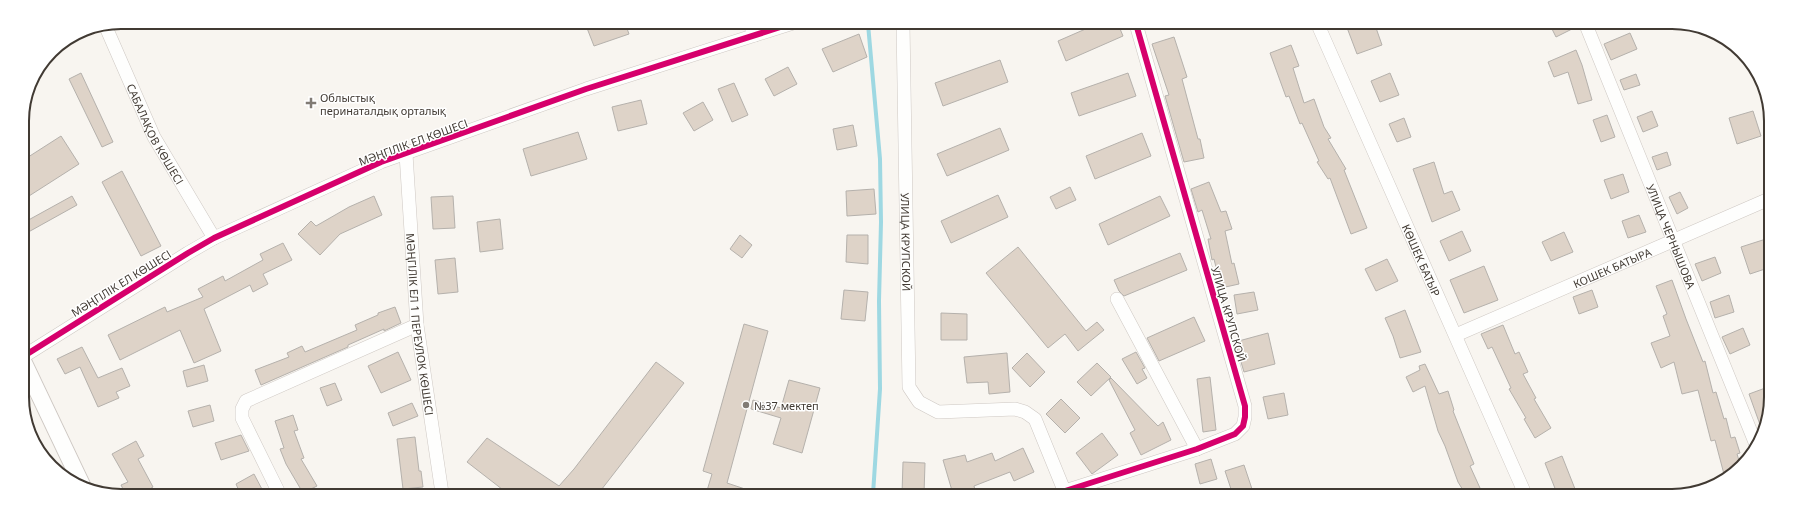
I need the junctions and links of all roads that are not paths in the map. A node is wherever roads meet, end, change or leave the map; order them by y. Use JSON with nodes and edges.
{"nodes":[{"id":1,"x":752,"y":29,"type":"edge"},
{"id":2,"x":774,"y":29,"type":"edge"},
{"id":3,"x":903,"y":29,"type":"edge"},
{"id":4,"x":1137,"y":29,"type":"edge"},
{"id":5,"x":1320,"y":29,"type":"edge"},
{"id":6,"x":1588,"y":29,"type":"edge"},
{"id":7,"x":107,"y":30,"type":"edge"},
{"id":8,"x":755,"y":35,"type":"junction"},
{"id":9,"x":406,"y":154,"type":"junction"},
{"id":10,"x":1764,"y":201,"type":"edge"},
{"id":11,"x":214,"y":238,"type":"junction"},
{"id":12,"x":1673,"y":240,"type":"junction"},
{"id":13,"x":1117,"y":299,"type":"dead end"},
{"id":14,"x":417,"y":325,"type":"junction"},
{"id":15,"x":1456,"y":335,"type":"junction"},
{"id":16,"x":29,"y":353,"type":"edge"},
{"id":17,"x":29,"y":373,"type":"edge"},
{"id":18,"x":1754,"y":439,"type":"edge"},
{"id":19,"x":1196,"y":449,"type":"junction"},
{"id":20,"x":79,"y":479,"type":"edge"},
{"id":21,"x":277,"y":489,"type":"edge"},
{"id":22,"x":441,"y":489,"type":"edge"},
{"id":23,"x":1064,"y":489,"type":"edge"},
{"id":24,"x":1078,"y":489,"type":"edge"},
{"id":25,"x":1523,"y":489,"type":"edge"}],
"edges":[{"from":1,"to":8,"type":"street"},
{"from":2,"to":8,"type":"street","name":"МӘҢГІЛІК ЕЛ КӨШЕСІ"},
{"from":3,"to":23,"type":"street","name":"УЛИЦА КРУПСКОЙ"},
{"from":4,"to":19,"type":"street","name":"УЛИЦА КРУПСКОЙ"},
{"from":5,"to":15,"type":"street","name":"КӨШЕК БАТЫР"},
{"from":6,"to":12,"type":"street","name":"УЛИЦА ЧЕРНЫШОВА"},
{"from":7,"to":11,"type":"street","name":"САБАЛАҚОВ КӨШЕСІ"},
{"from":8,"to":9,"type":"street","name":"МӘҢГІЛІК ЕЛ КӨШЕСІ"},
{"from":9,"to":11,"type":"street","name":"МӘҢГІЛІК ЕЛ КӨШЕСІ"},
{"from":9,"to":14,"type":"street","name":"МӘҢГІЛІК ЕЛ 1 ПЕРЕУЛОК КӨШЕСІ"},
{"from":10,"to":12,"type":"street","name":"КОШЕК БАТЫРА"},
{"from":11,"to":16,"type":"street","name":"МӘҢГІЛІК ЕЛ КӨШЕСІ"},
{"from":12,"to":15,"type":"street","name":"КОШЕК БАТЫРА"},
{"from":12,"to":18,"type":"street","name":"УЛИЦА ЧЕРНЫШОВА"},
{"from":13,"to":19,"type":"street"},
{"from":14,"to":21,"type":"street"},
{"from":14,"to":22,"type":"street","name":"МӘҢГІЛІК ЕЛ 1 ПЕРЕУЛОК КӨШЕСІ"},
{"from":15,"to":25,"type":"street","name":"КӨШЕК БАТЫР"},
{"from":17,"to":20,"type":"main road"},
{"from":19,"to":24,"type":"street","name":"УЛИЦА КРУПСКОЙ"}]}
